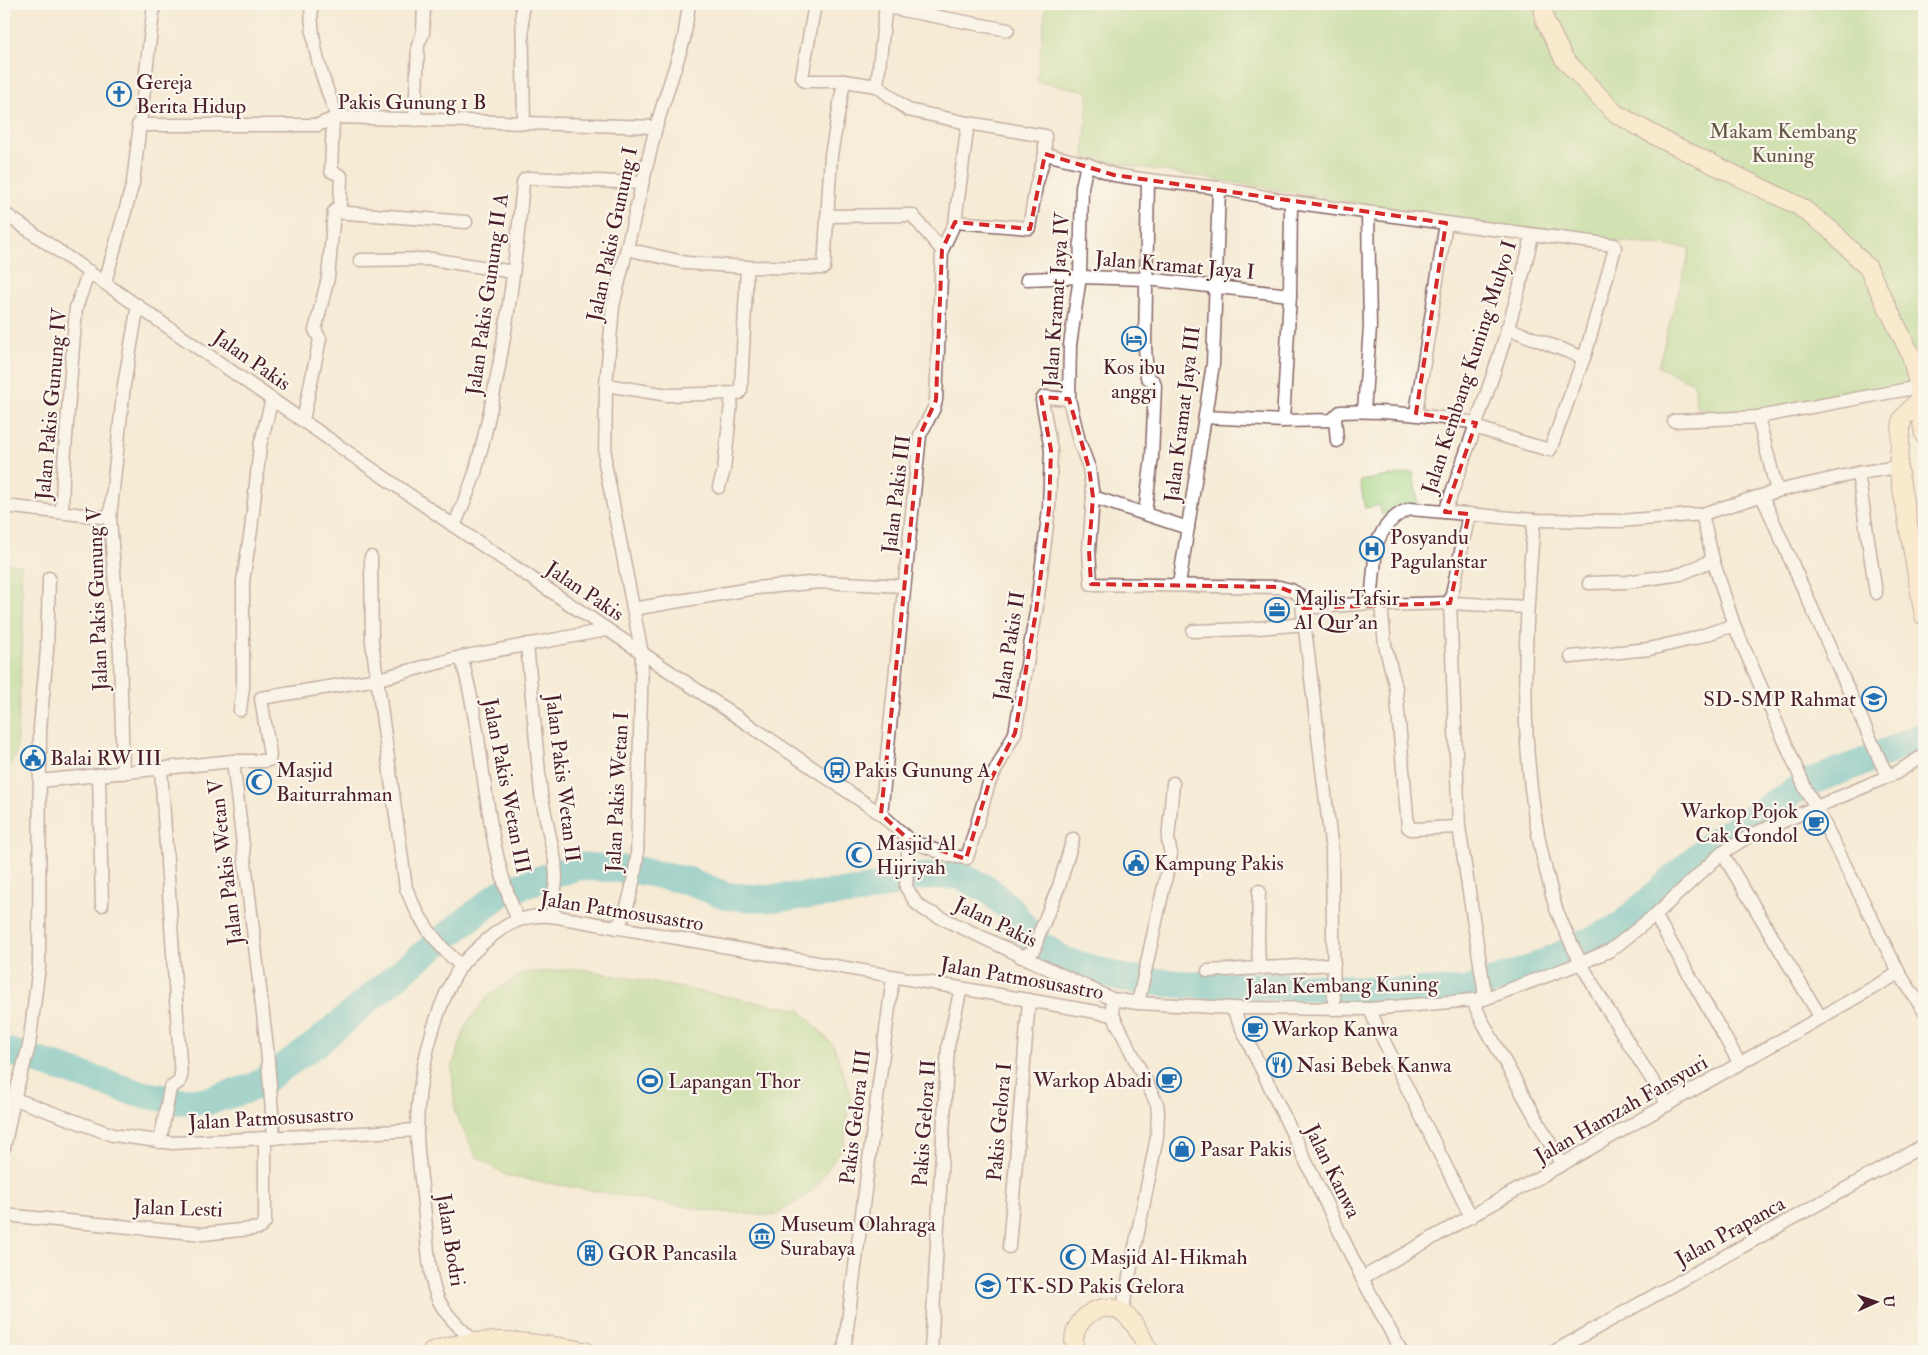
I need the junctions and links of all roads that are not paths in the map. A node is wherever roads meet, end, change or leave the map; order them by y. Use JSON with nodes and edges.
{"nodes":[{"id":1,"x":154,"y":4,"type":"edge"},
{"id":2,"x":311,"y":4,"type":"edge"},
{"id":3,"x":424,"y":4,"type":"edge"},
{"id":4,"x":522,"y":4,"type":"edge"},
{"id":5,"x":688,"y":4,"type":"edge"},
{"id":6,"x":815,"y":4,"type":"edge"},
{"id":7,"x":1543,"y":4,"type":"edge"},
{"id":8,"x":886,"y":6,"type":"edge"},
{"id":9,"x":1008,"y":30,"type":"dead end"},
{"id":10,"x":844,"y":80,"type":"junction"},
{"id":11,"x":877,"y":86,"type":"junction"},
{"id":12,"x":335,"y":118,"type":"junction"},
{"id":13,"x":415,"y":120,"type":"junction"},
{"id":14,"x":524,"y":123,"type":"junction"},
{"id":15,"x":968,"y":123,"type":"junction"},
{"id":16,"x":138,"y":125,"type":"junction"},
{"id":17,"x":656,"y":127,"type":"junction"},
{"id":18,"x":1045,"y":154,"type":"junction"},
{"id":19,"x":1087,"y":164,"type":"junction"},
{"id":20,"x":1148,"y":180,"type":"junction"},
{"id":21,"x":642,"y":183,"type":"junction"},
{"id":22,"x":1218,"y":188,"type":"junction"},
{"id":23,"x":1291,"y":202,"type":"junction"},
{"id":24,"x":334,"y":212,"type":"junction"},
{"id":25,"x":1368,"y":212,"type":"junction"},
{"id":26,"x":4,"y":213,"type":"edge"},
{"id":27,"x":827,"y":216,"type":"junction"},
{"id":28,"x":466,"y":222,"type":"dead end"},
{"id":29,"x":955,"y":222,"type":"junction"},
{"id":30,"x":1446,"y":224,"type":"junction"},
{"id":31,"x":1532,"y":235,"type":"junction"},
{"id":32,"x":627,"y":249,"type":"junction"},
{"id":33,"x":942,"y":250,"type":"junction"},
{"id":34,"x":360,"y":260,"type":"dead end"},
{"id":35,"x":747,"y":267,"type":"junction"},
{"id":36,"x":89,"y":271,"type":"junction"},
{"id":37,"x":513,"y":272,"type":"junction"},
{"id":38,"x":1080,"y":277,"type":"junction"},
{"id":39,"x":1027,"y":279,"type":"dead end"},
{"id":40,"x":1146,"y":279,"type":"junction"},
{"id":41,"x":104,"y":282,"type":"junction"},
{"id":42,"x":1216,"y":288,"type":"junction"},
{"id":43,"x":1290,"y":295,"type":"junction"},
{"id":44,"x":138,"y":305,"type":"junction"},
{"id":45,"x":1507,"y":328,"type":"junction"},
{"id":46,"x":1584,"y":358,"type":"junction"},
{"id":47,"x":606,"y":385,"type":"junction"},
{"id":48,"x":1920,"y":392,"type":"junction"},
{"id":49,"x":732,"y":394,"type":"junction"},
{"id":50,"x":272,"y":398,"type":"junction"},
{"id":51,"x":1069,"y":399,"type":"junction"},
{"id":52,"x":1364,"y":411,"type":"junction"},
{"id":53,"x":1416,"y":413,"type":"junction"},
{"id":54,"x":1205,"y":417,"type":"junction"},
{"id":55,"x":1758,"y":417,"type":"junction"},
{"id":56,"x":1335,"y":419,"type":"junction"},
{"id":57,"x":303,"y":420,"type":"junction"},
{"id":58,"x":1283,"y":421,"type":"junction"},
{"id":59,"x":1674,"y":421,"type":"dead end"},
{"id":60,"x":1476,"y":425,"type":"junction"},
{"id":61,"x":1924,"y":435,"type":"edge"},
{"id":62,"x":1337,"y":442,"type":"dead end"},
{"id":63,"x":1898,"y":467,"type":"junction"},
{"id":64,"x":1858,"y":473,"type":"junction"},
{"id":65,"x":719,"y":487,"type":"dead end"},
{"id":66,"x":1777,"y":491,"type":"junction"},
{"id":67,"x":1762,"y":496,"type":"junction"},
{"id":68,"x":1093,"y":497,"type":"junction"},
{"id":69,"x":4,"y":506,"type":"edge"},
{"id":70,"x":62,"y":512,"type":"junction"},
{"id":71,"x":1445,"y":512,"type":"junction"},
{"id":72,"x":1145,"y":513,"type":"junction"},
{"id":73,"x":1469,"y":514,"type":"junction"},
{"id":74,"x":1702,"y":514,"type":"junction"},
{"id":75,"x":110,"y":518,"type":"junction"},
{"id":76,"x":1534,"y":520,"type":"junction"},
{"id":77,"x":454,"y":526,"type":"junction"},
{"id":78,"x":1188,"y":528,"type":"junction"},
{"id":79,"x":1919,"y":543,"type":"edge"},
{"id":80,"x":371,"y":557,"type":"dead end"},
{"id":81,"x":1713,"y":560,"type":"junction"},
{"id":82,"x":49,"y":578,"type":"dead end"},
{"id":83,"x":1589,"y":583,"type":"dead end"},
{"id":84,"x":1179,"y":585,"type":"junction"},
{"id":85,"x":904,"y":586,"type":"junction"},
{"id":86,"x":1876,"y":593,"type":"dead end"},
{"id":87,"x":1450,"y":603,"type":"junction"},
{"id":88,"x":1376,"y":604,"type":"junction"},
{"id":89,"x":1527,"y":607,"type":"junction"},
{"id":90,"x":1303,"y":608,"type":"junction"},
{"id":91,"x":633,"y":609,"type":"junction"},
{"id":92,"x":1924,"y":616,"type":"edge"},
{"id":93,"x":1305,"y":624,"type":"junction"},
{"id":94,"x":1734,"y":625,"type":"junction"},
{"id":95,"x":606,"y":630,"type":"junction"},
{"id":96,"x":1193,"y":631,"type":"dead end"},
{"id":97,"x":528,"y":644,"type":"junction"},
{"id":98,"x":642,"y":654,"type":"junction"},
{"id":99,"x":461,"y":657,"type":"junction"},
{"id":100,"x":1571,"y":657,"type":"dead end"},
{"id":101,"x":378,"y":679,"type":"junction"},
{"id":102,"x":261,"y":698,"type":"junction"},
{"id":103,"x":1924,"y":755,"type":"edge"},
{"id":104,"x":233,"y":761,"type":"junction"},
{"id":105,"x":162,"y":770,"type":"junction"},
{"id":106,"x":123,"y":773,"type":"junction"},
{"id":107,"x":99,"y":775,"type":"junction"},
{"id":108,"x":1889,"y":776,"type":"junction"},
{"id":109,"x":40,"y":781,"type":"junction"},
{"id":110,"x":1173,"y":783,"type":"dead end"},
{"id":111,"x":1816,"y":808,"type":"junction"},
{"id":112,"x":881,"y":814,"type":"junction"},
{"id":113,"x":1459,"y":827,"type":"junction"},
{"id":114,"x":1073,"y":838,"type":"dead end"},
{"id":115,"x":909,"y":840,"type":"junction"},
{"id":116,"x":1722,"y":853,"type":"junction"},
{"id":117,"x":1259,"y":891,"type":"dead end"},
{"id":118,"x":102,"y":905,"type":"dead end"},
{"id":119,"x":1656,"y":915,"type":"junction"},
{"id":120,"x":552,"y":916,"type":"junction"},
{"id":121,"x":518,"y":920,"type":"junction"},
{"id":122,"x":616,"y":928,"type":"junction"},
{"id":123,"x":1576,"y":952,"type":"junction"},
{"id":124,"x":1021,"y":957,"type":"junction"},
{"id":125,"x":460,"y":966,"type":"junction"},
{"id":126,"x":1259,"y":968,"type":"junction"},
{"id":127,"x":1208,"y":971,"type":"dead end"},
{"id":128,"x":1334,"y":971,"type":"junction"},
{"id":129,"x":1899,"y":973,"type":"junction"},
{"id":130,"x":893,"y":976,"type":"junction"},
{"id":131,"x":961,"y":988,"type":"junction"},
{"id":132,"x":1480,"y":997,"type":"junction"},
{"id":133,"x":1112,"y":999,"type":"junction"},
{"id":134,"x":1029,"y":1000,"type":"junction"},
{"id":135,"x":1138,"y":1003,"type":"junction"},
{"id":136,"x":1334,"y":1003,"type":"junction"},
{"id":137,"x":1232,"y":1008,"type":"junction"},
{"id":138,"x":1370,"y":1009,"type":"junction"},
{"id":139,"x":1924,"y":1012,"type":"edge"},
{"id":140,"x":1113,"y":1014,"type":"junction"},
{"id":141,"x":1821,"y":1018,"type":"junction"},
{"id":142,"x":1740,"y":1064,"type":"junction"},
{"id":143,"x":9,"y":1097,"type":"edge"},
{"id":144,"x":1668,"y":1105,"type":"junction"},
{"id":145,"x":417,"y":1130,"type":"junction"},
{"id":146,"x":269,"y":1138,"type":"junction"},
{"id":147,"x":160,"y":1142,"type":"junction"},
{"id":148,"x":1924,"y":1145,"type":"edge"},
{"id":149,"x":4,"y":1148,"type":"edge"},
{"id":150,"x":1562,"y":1165,"type":"junction"},
{"id":151,"x":4,"y":1215,"type":"edge"},
{"id":152,"x":1471,"y":1217,"type":"junction"},
{"id":153,"x":1009,"y":1247,"type":"dead end"},
{"id":154,"x":1362,"y":1278,"type":"junction"},
{"id":155,"x":1122,"y":1312,"type":"junction"},
{"id":156,"x":475,"y":1342,"type":"junction"},
{"id":157,"x":534,"y":1347,"type":"edge"},
{"id":158,"x":1073,"y":1350,"type":"edge"},
{"id":159,"x":432,"y":1351,"type":"edge"},
{"id":160,"x":585,"y":1351,"type":"edge"},
{"id":161,"x":844,"y":1351,"type":"edge"},
{"id":162,"x":931,"y":1351,"type":"edge"},
{"id":163,"x":1149,"y":1351,"type":"edge"},
{"id":164,"x":1401,"y":1351,"type":"edge"},
{"id":165,"x":1555,"y":1351,"type":"edge"}],
"edges":[{"from":1,"to":16,"type":"street"},
{"from":2,"to":12,"type":"street"},
{"from":3,"to":13,"type":"street"},
{"from":4,"to":14,"type":"street"},
{"from":5,"to":17,"type":"street","name":"Jalan Pakis Gunung I"},
{"from":6,"to":10,"type":"street"},
{"from":7,"to":48,"type":"street"},
{"from":8,"to":9,"type":"street"},
{"from":8,"to":11,"type":"street"},
{"from":10,"to":11,"type":"street"},
{"from":10,"to":27,"type":"street"},
{"from":11,"to":15,"type":"street"},
{"from":12,"to":13,"type":"street","name":"Pakis Gunung 1 B"},
{"from":12,"to":16,"type":"street","name":"Pakis Gunung 1 B"},
{"from":12,"to":24,"type":"street"},
{"from":13,"to":14,"type":"street","name":"Pakis Gunung 1 B"},
{"from":14,"to":17,"type":"street","name":"Pakis Gunung 1 B"},
{"from":15,"to":18,"type":"street"},
{"from":15,"to":29,"type":"street","name":"Jalan Pakis III"},
{"from":16,"to":41,"type":"street"},
{"from":17,"to":21,"type":"street","name":"Jalan Pakis Gunung I"},
{"from":18,"to":19,"type":"street"},
{"from":18,"to":29,"type":"street"},
{"from":19,"to":20,"type":"street"},
{"from":19,"to":38,"type":"street","name":"Jalan Kramat Jaya IV"},
{"from":20,"to":22,"type":"street"},
{"from":20,"to":40,"type":"street"},
{"from":21,"to":32,"type":"street","name":"Jalan Pakis Gunung I"},
{"from":21,"to":37,"type":"street","name":"Jalan Pakis Gunung II A"},
{"from":22,"to":23,"type":"street"},
{"from":22,"to":42,"type":"street","name":"Jalan Kramat Jaya III"},
{"from":23,"to":25,"type":"street"},
{"from":23,"to":43,"type":"street"},
{"from":24,"to":28,"type":"street"},
{"from":24,"to":57,"type":"street"},
{"from":25,"to":30,"type":"street"},
{"from":25,"to":52,"type":"street"},
{"from":26,"to":36,"type":"street","name":"Jalan Pakis"},
{"from":27,"to":33,"type":"street"},
{"from":27,"to":35,"type":"street"},
{"from":29,"to":33,"type":"street","name":"Jalan Pakis III"},
{"from":30,"to":31,"type":"street"},
{"from":30,"to":53,"type":"street"},
{"from":31,"to":45,"type":"street","name":"Jalan Kembang Kuning Mulyo I"},
{"from":31,"to":46,"type":"street"},
{"from":32,"to":35,"type":"street"},
{"from":32,"to":47,"type":"street","name":"Jalan Pakis Gunung I"},
{"from":33,"to":85,"type":"street","name":"Jalan Pakis III"},
{"from":34,"to":37,"type":"street"},
{"from":35,"to":49,"type":"street"},
{"from":36,"to":41,"type":"street","name":"Jalan Pakis"},
{"from":36,"to":70,"type":"street","name":"Jalan Pakis Gunung IV"},
{"from":37,"to":77,"type":"street","name":"Jalan Pakis Gunung II A"},
{"from":38,"to":39,"type":"street","name":"Jalan Kramat Jaya I"},
{"from":38,"to":40,"type":"street","name":"Jalan Kramat Jaya I"},
{"from":38,"to":51,"type":"street","name":"Jalan Kramat Jaya IV"},
{"from":40,"to":42,"type":"street","name":"Jalan Kramat Jaya I"},
{"from":40,"to":72,"type":"street"},
{"from":41,"to":44,"type":"street","name":"Jalan Pakis"},
{"from":42,"to":43,"type":"street","name":"Jalan Kramat Jaya I"},
{"from":42,"to":54,"type":"street","name":"Jalan Kramat Jaya III"},
{"from":43,"to":58,"type":"street"},
{"from":44,"to":50,"type":"street","name":"Jalan Pakis"},
{"from":44,"to":75,"type":"street","name":"Jalan Pakis Gunung V"},
{"from":45,"to":46,"type":"street"},
{"from":45,"to":60,"type":"street","name":"Jalan Kembang Kuning Mulyo I"},
{"from":46,"to":60,"type":"street"},
{"from":47,"to":49,"type":"street"},
{"from":47,"to":91,"type":"street","name":"Jalan Pakis Gunung I"},
{"from":48,"to":55,"type":"street"},
{"from":48,"to":61,"type":"street"},
{"from":48,"to":63,"type":"street"},
{"from":49,"to":65,"type":"street"},
{"from":50,"to":57,"type":"street","name":"Jalan Pakis"},
{"from":50,"to":102,"type":"street"},
{"from":51,"to":68,"type":"street","name":"Jalan Kramat Jaya IV"},
{"from":51,"to":115,"type":"street","name":"Jalan Pakis II"},
{"from":52,"to":53,"type":"street"},
{"from":52,"to":56,"type":"street"},
{"from":53,"to":60,"type":"street"},
{"from":54,"to":58,"type":"street"},
{"from":54,"to":78,"type":"street","name":"Jalan Kramat Jaya III"},
{"from":55,"to":59,"type":"street"},
{"from":55,"to":66,"type":"street"},
{"from":56,"to":58,"type":"street"},
{"from":56,"to":62,"type":"street"},
{"from":57,"to":77,"type":"street","name":"Jalan Pakis"},
{"from":60,"to":71,"type":"street","name":"Jalan Kembang Kuning Mulyo I"},
{"from":63,"to":64,"type":"street"},
{"from":63,"to":79,"type":"street"},
{"from":64,"to":66,"type":"street"},
{"from":64,"to":86,"type":"street"},
{"from":66,"to":67,"type":"street"},
{"from":67,"to":74,"type":"street"},
{"from":67,"to":108,"type":"street"},
{"from":68,"to":72,"type":"street"},
{"from":68,"to":84,"type":"street","name":"Jalan Kramat Jaya IV"},
{"from":69,"to":70,"type":"street"},
{"from":70,"to":75,"type":"street"},
{"from":71,"to":73,"type":"street"},
{"from":71,"to":88,"type":"street"},
{"from":72,"to":78,"type":"street"},
{"from":73,"to":76,"type":"street"},
{"from":73,"to":87,"type":"street"},
{"from":74,"to":76,"type":"street"},
{"from":74,"to":81,"type":"street"},
{"from":75,"to":106,"type":"street","name":"Jalan Pakis Gunung V"},
{"from":76,"to":89,"type":"street"},
{"from":77,"to":95,"type":"street","name":"Jalan Pakis"},
{"from":78,"to":84,"type":"street","name":"Jalan Kramat Jaya III"},
{"from":79,"to":92,"type":"street"},
{"from":80,"to":101,"type":"street"},
{"from":81,"to":83,"type":"street"},
{"from":81,"to":94,"type":"street"},
{"from":82,"to":109,"type":"street"},
{"from":84,"to":90,"type":"street"},
{"from":85,"to":91,"type":"street"},
{"from":85,"to":112,"type":"street","name":"Jalan Pakis III"},
{"from":87,"to":88,"type":"street"},
{"from":87,"to":89,"type":"street"},
{"from":87,"to":113,"type":"street"},
{"from":88,"to":90,"type":"street"},
{"from":88,"to":113,"type":"street"},
{"from":89,"to":123,"type":"street"},
{"from":90,"to":93,"type":"street"},
{"from":91,"to":98,"type":"street","name":"Jalan Pakis Gunung I"},
{"from":93,"to":96,"type":"street"},
{"from":93,"to":128,"type":"street"},
{"from":94,"to":100,"type":"street"},
{"from":94,"to":111,"type":"street"},
{"from":95,"to":97,"type":"street"},
{"from":95,"to":98,"type":"street","name":"Jalan Pakis"},
{"from":97,"to":99,"type":"street"},
{"from":97,"to":120,"type":"street","name":"Jalan Pakis Wetan II"},
{"from":98,"to":112,"type":"street","name":"Jalan Pakis"},
{"from":98,"to":122,"type":"street","name":"Jalan Pakis Wetan I"},
{"from":99,"to":101,"type":"street"},
{"from":99,"to":121,"type":"street","name":"Jalan Pakis Wetan III"},
{"from":101,"to":102,"type":"street"},
{"from":101,"to":125,"type":"street"},
{"from":102,"to":104,"type":"street","name":"Jalan Pakis Wetan V"},
{"from":103,"to":108,"type":"street","name":"Jalan Kembang Kuning"},
{"from":104,"to":105,"type":"street"},
{"from":104,"to":146,"type":"street","name":"Jalan Pakis Wetan V"},
{"from":105,"to":106,"type":"street"},
{"from":105,"to":147,"type":"street"},
{"from":106,"to":107,"type":"street"},
{"from":107,"to":109,"type":"street"},
{"from":107,"to":118,"type":"street"},
{"from":108,"to":111,"type":"street","name":"Jalan Kembang Kuning"},
{"from":109,"to":143,"type":"street"},
{"from":110,"to":135,"type":"street"},
{"from":111,"to":116,"type":"street","name":"Jalan Kembang Kuning"},
{"from":111,"to":129,"type":"street"},
{"from":112,"to":115,"type":"street","name":"Jalan Pakis"},
{"from":113,"to":132,"type":"street"},
{"from":114,"to":124,"type":"street"},
{"from":115,"to":124,"type":"street","name":"Jalan Pakis"},
{"from":116,"to":119,"type":"street","name":"Jalan Kembang Kuning"},
{"from":116,"to":141,"type":"street"},
{"from":117,"to":126,"type":"street"},
{"from":119,"to":123,"type":"street","name":"Jalan Kembang Kuning"},
{"from":119,"to":142,"type":"street"},
{"from":120,"to":121,"type":"street","name":"Jalan Patmosusastro"},
{"from":120,"to":122,"type":"street","name":"Jalan Patmosusastro"},
{"from":121,"to":125,"type":"street","name":"Jalan Patmosusastro"},
{"from":122,"to":130,"type":"street","name":"Jalan Patmosusastro"},
{"from":123,"to":132,"type":"street","name":"Jalan Kembang Kuning"},
{"from":123,"to":144,"type":"street"},
{"from":124,"to":133,"type":"street","name":"Jalan Pakis"},
{"from":125,"to":145,"type":"street","name":"Jalan Patmosusastro"},
{"from":126,"to":127,"type":"street"},
{"from":126,"to":128,"type":"street"},
{"from":128,"to":136,"type":"street"},
{"from":129,"to":139,"type":"street"},
{"from":129,"to":141,"type":"street","name":"Jalan Hamzah Fansyuri"},
{"from":130,"to":131,"type":"street","name":"Jalan Patmosusastro"},
{"from":130,"to":161,"type":"street","name":"Pakis Gelora III"},
{"from":131,"to":134,"type":"street","name":"Jalan Patmosusastro"},
{"from":131,"to":162,"type":"street","name":"Pakis Gelora II"},
{"from":132,"to":138,"type":"street","name":"Jalan Kembang Kuning"},
{"from":132,"to":150,"type":"street"},
{"from":133,"to":135,"type":"street","name":"Jalan Kembang Kuning"},
{"from":133,"to":140,"type":"street"},
{"from":134,"to":140,"type":"street","name":"Jalan Patmosusastro"},
{"from":134,"to":153,"type":"street","name":"Pakis Gelora I"},
{"from":135,"to":137,"type":"street","name":"Jalan Kembang Kuning"},
{"from":136,"to":137,"type":"street","name":"Jalan Kembang Kuning"},
{"from":136,"to":138,"type":"street","name":"Jalan Kembang Kuning"},
{"from":137,"to":154,"type":"street","name":"Jalan Kanwa"},
{"from":138,"to":152,"type":"street"},
{"from":140,"to":155,"type":"street"},
{"from":141,"to":142,"type":"street","name":"Jalan Hamzah Fansyuri"},
{"from":142,"to":144,"type":"street","name":"Jalan Hamzah Fansyuri"},
{"from":143,"to":147,"type":"street","name":"Jalan Patmosusastro"},
{"from":143,"to":149,"type":"street"},
{"from":144,"to":150,"type":"street","name":"Jalan Hamzah Fansyuri"},
{"from":145,"to":146,"type":"street","name":"Jalan Patmosusastro"},
{"from":145,"to":156,"type":"street","name":"Jalan Bodri"},
{"from":146,"to":147,"type":"street","name":"Jalan Patmosusastro"},
{"from":146,"to":151,"type":"street","name":"Jalan Lesti"},
{"from":148,"to":165,"type":"street","name":"Jalan Prapanca"},
{"from":150,"to":152,"type":"street","name":"Jalan Hamzah Fansyuri"},
{"from":152,"to":154,"type":"street","name":"Jalan Hamzah Fansyuri"},
{"from":154,"to":164,"type":"street","name":"Jalan Kanwa"},
{"from":155,"to":158,"type":"street"},
{"from":155,"to":163,"type":"street"},
{"from":156,"to":157,"type":"street"},
{"from":156,"to":159,"type":"street"},
{"from":157,"to":160,"type":"street"}]}
